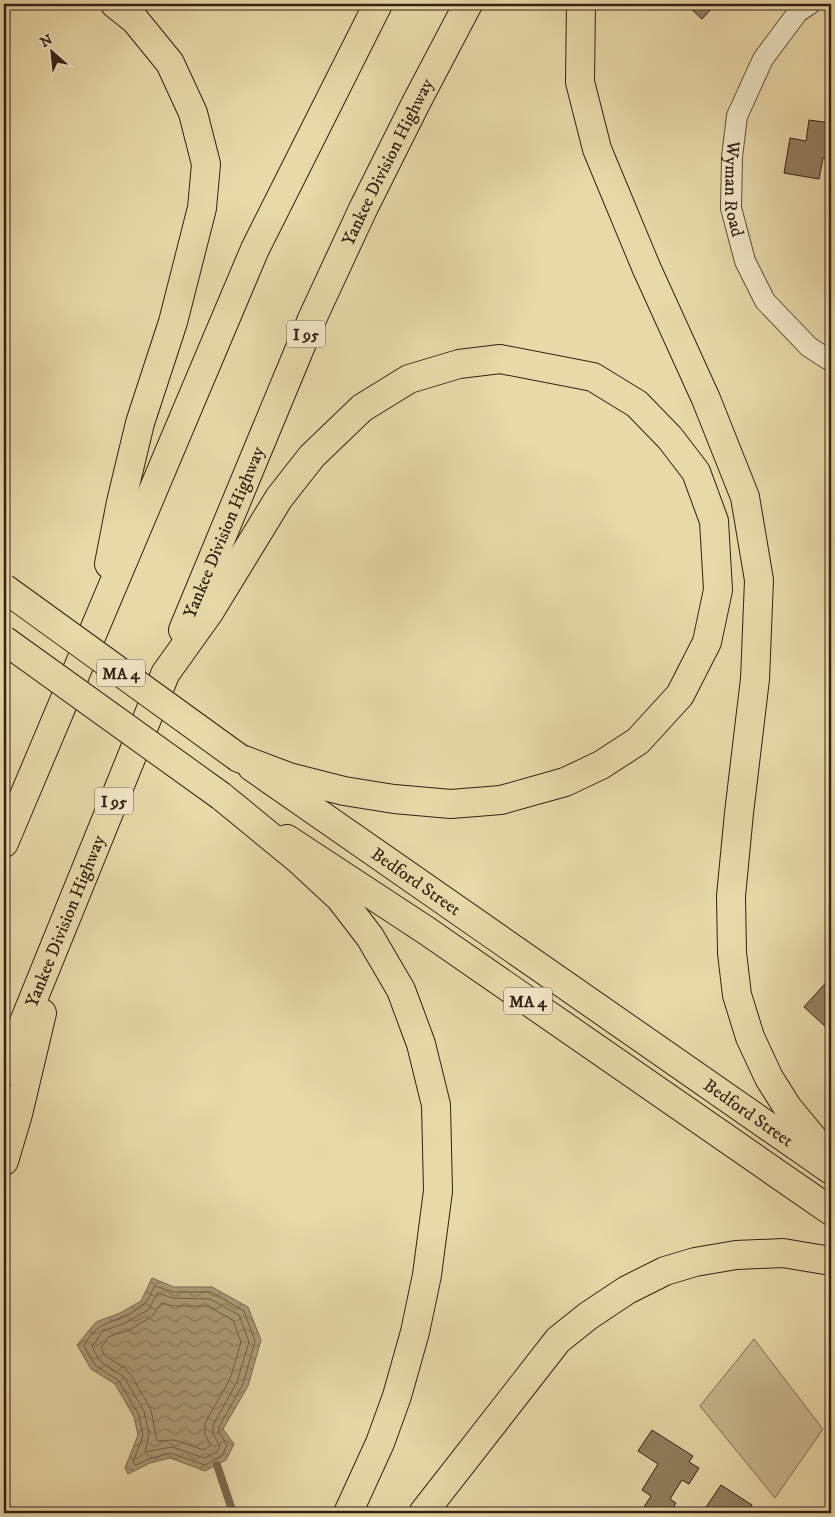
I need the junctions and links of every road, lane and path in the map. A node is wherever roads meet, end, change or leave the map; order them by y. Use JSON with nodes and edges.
{"nodes":[{"id":1,"x":115,"y":4,"type":"edge"},
{"id":2,"x":378,"y":4,"type":"edge"},
{"id":3,"x":468,"y":4,"type":"edge"},
{"id":4,"x":581,"y":4,"type":"edge"},
{"id":5,"x":810,"y":4,"type":"edge"},
{"id":6,"x":831,"y":361,"type":"edge"},
{"id":7,"x":4,"y":588,"type":"edge"},
{"id":8,"x":100,"y":613,"type":"junction"},
{"id":9,"x":4,"y":640,"type":"edge"},
{"id":10,"x":165,"y":674,"type":"junction"},
{"id":11,"x":239,"y":758,"type":"junction"},
{"id":12,"x":221,"y":796,"type":"junction"},
{"id":13,"x":4,"y":843,"type":"edge"},
{"id":14,"x":63,"y":928,"type":"junction"},
{"id":15,"x":4,"y":1071,"type":"edge"},
{"id":16,"x":831,"y":1160,"type":"edge"},
{"id":17,"x":4,"y":1161,"type":"edge"},
{"id":18,"x":831,"y":1170,"type":"edge"},
{"id":19,"x":831,"y":1212,"type":"edge"},
{"id":20,"x":831,"y":1261,"type":"edge"},
{"id":21,"x":348,"y":1513,"type":"edge"},
{"id":22,"x":423,"y":1513,"type":"edge"}],
"edges":[{"from":1,"to":8,"type":"main road"},
{"from":2,"to":8,"type":"main road"},
{"from":3,"to":10,"type":"main road","name":"Yankee Division Highway","number":"I 95"},
{"from":4,"to":16,"type":"main road"},
{"from":5,"to":6,"type":"street","name":"Wyman Road"},
{"from":7,"to":11,"type":"main road","name":"Bedford Street","number":"MA 4","bridge":true},
{"from":8,"to":13,"type":"main road"},
{"from":9,"to":12,"type":"main road","name":"Bedford Street","number":"MA 4","bridge":true},
{"from":10,"to":11,"type":"main road"},
{"from":10,"to":14,"type":"main road","name":"Yankee Division Highway","number":"I 95"},
{"from":11,"to":18,"type":"main road","name":"Bedford Street","number":"MA 4"},
{"from":12,"to":19,"type":"main road","name":"Bedford Street","number":"MA 4"},
{"from":12,"to":21,"type":"main road"},
{"from":14,"to":15,"type":"main road","name":"Yankee Division Highway","number":"I 95"},
{"from":14,"to":17,"type":"main road"},
{"from":20,"to":22,"type":"main road"}]}
